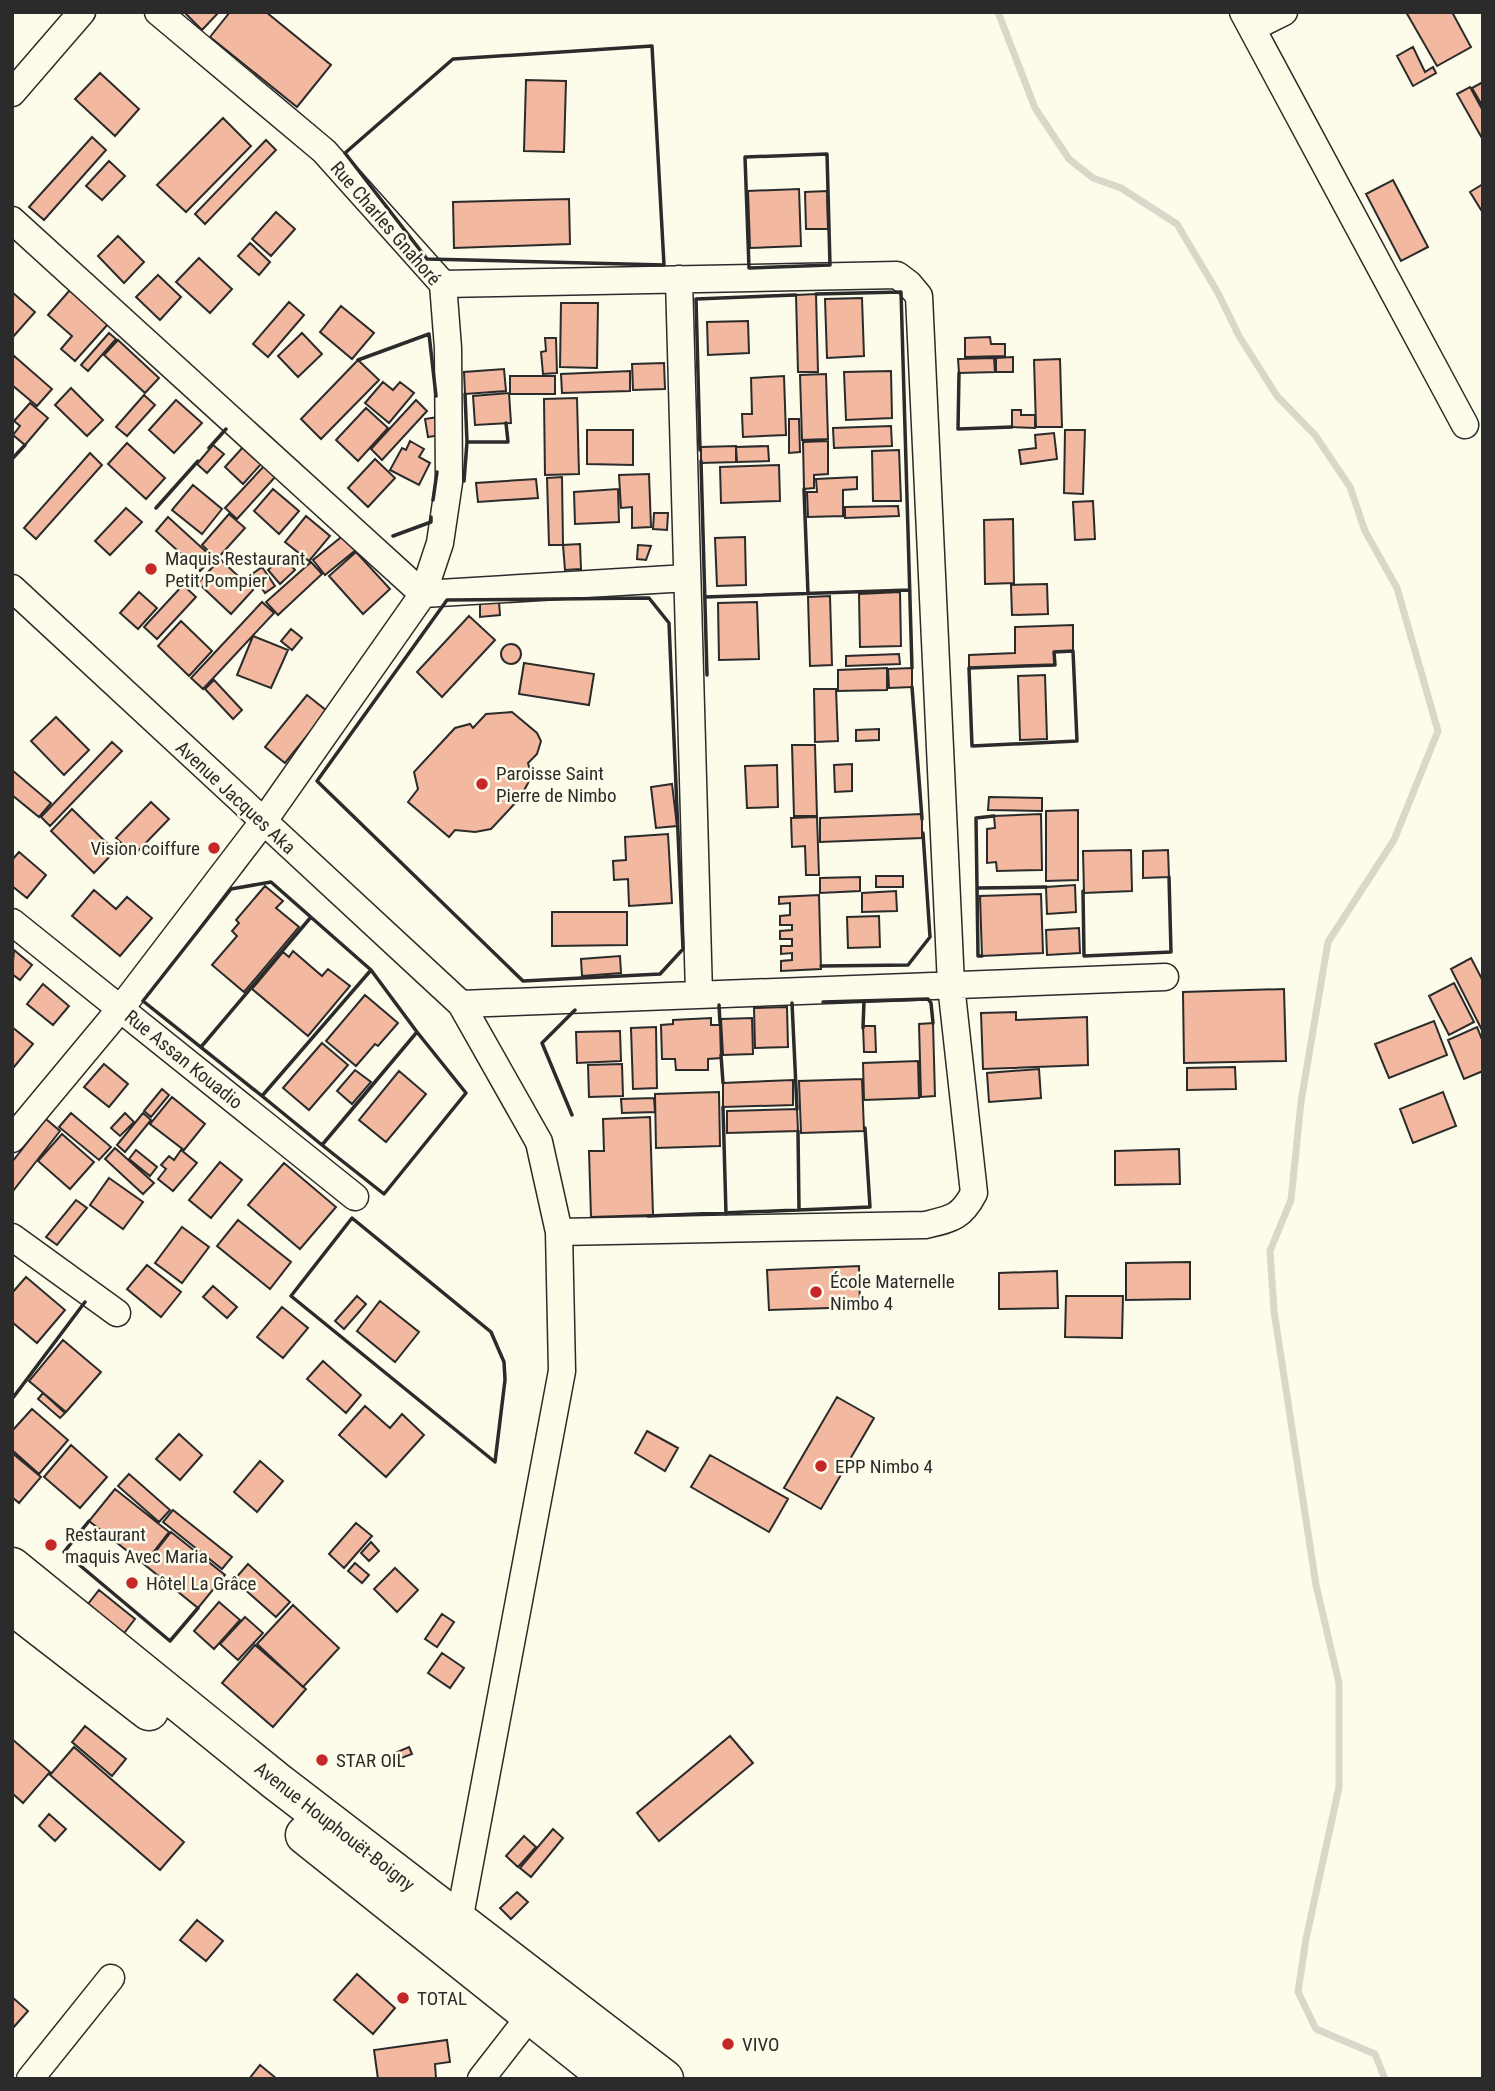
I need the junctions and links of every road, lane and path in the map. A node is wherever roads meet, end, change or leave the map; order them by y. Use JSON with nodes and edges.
{"nodes":[{"id":1,"x":82,"y":12,"type":"edge"},
{"id":2,"x":158,"y":12,"type":"edge"},
{"id":3,"x":1284,"y":12,"type":"edge"},
{"id":4,"x":1248,"y":20,"type":"edge"},
{"id":5,"x":12,"y":93,"type":"edge"},
{"id":6,"x":12,"y":220,"type":"edge"},
{"id":7,"x":679,"y":279,"type":"junction"},
{"id":8,"x":443,"y":284,"type":"junction"},
{"id":9,"x":1465,"y":425,"type":"dead end"},
{"id":10,"x":687,"y":578,"type":"junction"},
{"id":11,"x":12,"y":588,"type":"edge"},
{"id":12,"x":423,"y":594,"type":"junction"},
{"id":13,"x":263,"y":822,"type":"junction"},
{"id":14,"x":12,"y":922,"type":"edge"},
{"id":15,"x":1165,"y":977,"type":"dead end"},
{"id":16,"x":951,"y":985,"type":"junction"},
{"id":17,"x":699,"y":994,"type":"junction"},
{"id":18,"x":461,"y":1004,"type":"junction"},
{"id":19,"x":121,"y":1008,"type":"junction"},
{"id":20,"x":12,"y":1139,"type":"edge"},
{"id":21,"x":355,"y":1197,"type":"dead end"},
{"id":22,"x":559,"y":1232,"type":"junction"},
{"id":23,"x":12,"y":1237,"type":"edge"},
{"id":24,"x":117,"y":1313,"type":"dead end"},
{"id":25,"x":12,"y":1567,"type":"edge"},
{"id":26,"x":12,"y":1605,"type":"edge"},
{"id":27,"x":453,"y":1936,"type":"junction"},
{"id":28,"x":111,"y":1978,"type":"dead end"},
{"id":29,"x":530,"y":2016,"type":"junction"},
{"id":30,"x":30,"y":2079,"type":"edge"},
{"id":31,"x":481,"y":2079,"type":"edge"},
{"id":32,"x":611,"y":2079,"type":"edge"},
{"id":33,"x":664,"y":2079,"type":"edge"}],
"edges":[{"from":1,"to":5,"type":"street"},
{"from":2,"to":8,"type":"street","name":"Rue Charles Gnahoré"},
{"from":3,"to":4,"type":"street"},
{"from":4,"to":9,"type":"street"},
{"from":6,"to":12,"type":"street"},
{"from":7,"to":8,"type":"street"},
{"from":7,"to":10,"type":"street"},
{"from":7,"to":16,"type":"street"},
{"from":8,"to":12,"type":"street","name":"Rue Charles Gnahoré"},
{"from":10,"to":12,"type":"street"},
{"from":10,"to":17,"type":"street"},
{"from":11,"to":13,"type":"street","name":"Avenue Jacques Aka"},
{"from":12,"to":13,"type":"street","name":"Rue Charles Gnahoré"},
{"from":13,"to":18,"type":"street","name":"Avenue Jacques Aka"},
{"from":13,"to":19,"type":"street","name":"Rue Charles Gnahoré"},
{"from":14,"to":19,"type":"street","name":"Rue Assan Kouadio"},
{"from":15,"to":16,"type":"street"},
{"from":16,"to":17,"type":"street"},
{"from":16,"to":22,"type":"street"},
{"from":17,"to":18,"type":"street"},
{"from":18,"to":22,"type":"street","name":"Avenue Jacques Aka"},
{"from":19,"to":20,"type":"street","name":"Rue Charles Gnahoré"},
{"from":19,"to":21,"type":"street","name":"Rue Assan Kouadio"},
{"from":22,"to":27,"type":"street","name":"Avenue Jacques Aka"},
{"from":23,"to":24,"type":"street"},
{"from":25,"to":27,"type":"highway","name":"Avenue Houphouët-Boigny"},
{"from":26,"to":27,"type":"highway","name":"Avenue Houphouët-Boigny"},
{"from":27,"to":29,"type":"highway","name":"Avenue Houphouët-Boigny"},
{"from":27,"to":33,"type":"highway","name":"Avenue Houphouët-Boigny"},
{"from":28,"to":30,"type":"street"},
{"from":29,"to":31,"type":"street"},
{"from":29,"to":32,"type":"highway","name":"Avenue Houphouët-Boigny"}]}
